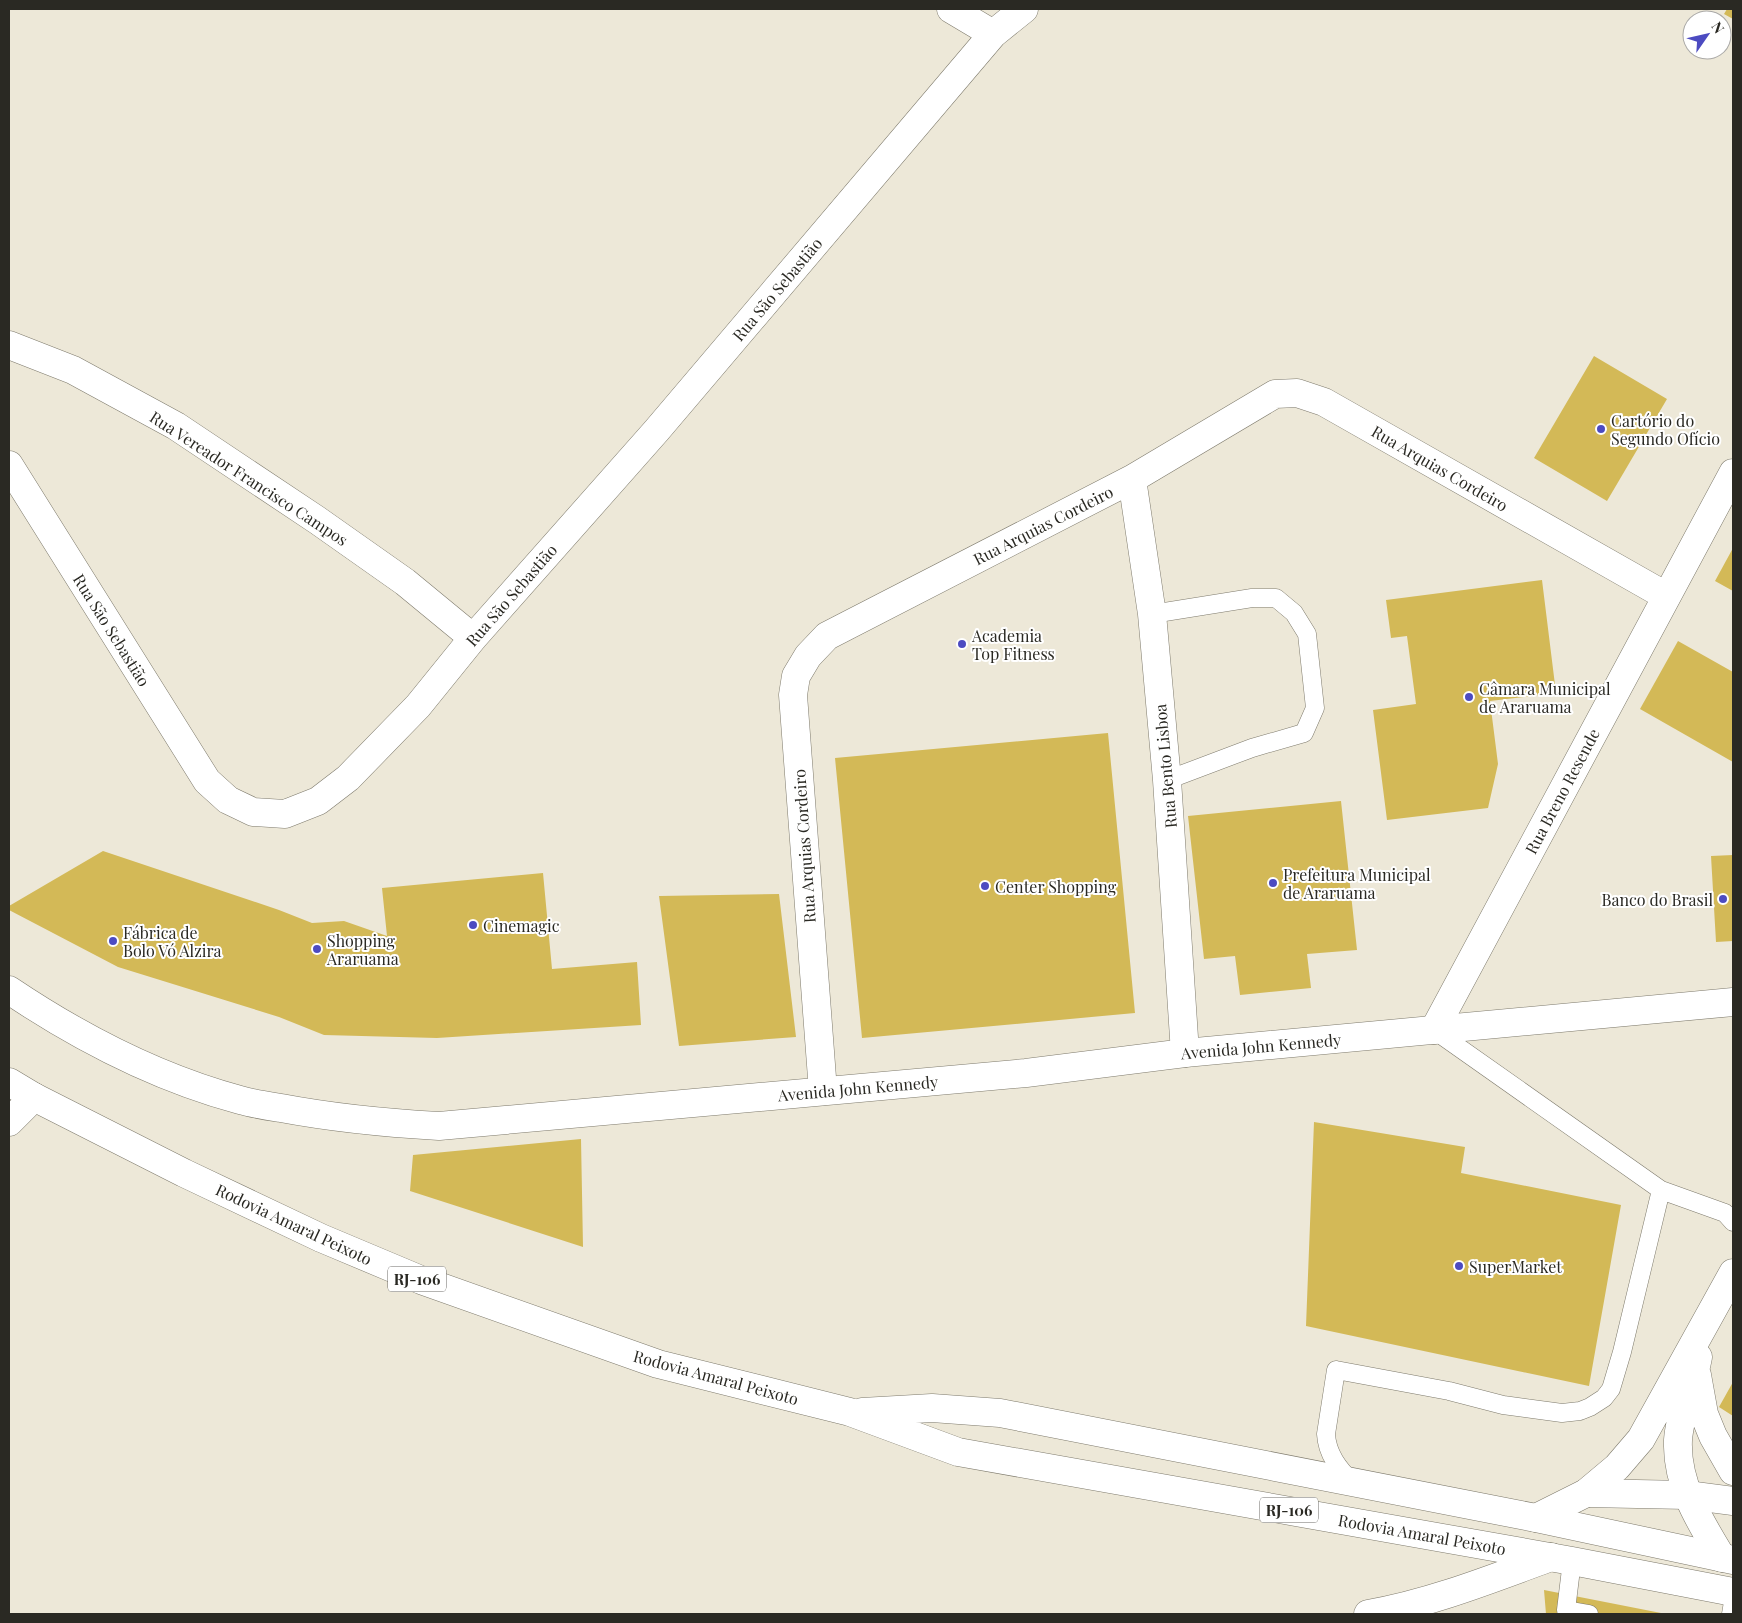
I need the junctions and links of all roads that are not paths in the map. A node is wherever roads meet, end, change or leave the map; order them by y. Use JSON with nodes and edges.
{"nodes":[{"id":1,"x":951,"y":9,"type":"edge"},
{"id":2,"x":1024,"y":9,"type":"edge"},
{"id":3,"x":993,"y":34,"type":"junction"},
{"id":4,"x":9,"y":345,"type":"edge"},
{"id":5,"x":9,"y":465,"type":"edge"},
{"id":6,"x":1733,"y":472,"type":"edge"},
{"id":7,"x":1132,"y":480,"type":"junction"},
{"id":8,"x":1666,"y":596,"type":"junction"},
{"id":9,"x":1152,"y":614,"type":"junction"},
{"id":10,"x":473,"y":638,"type":"junction"},
{"id":11,"x":1167,"y":780,"type":"junction"},
{"id":12,"x":9,"y":990,"type":"edge"},
{"id":13,"x":1733,"y":1002,"type":"edge"},
{"id":14,"x":1434,"y":1030,"type":"junction"},
{"id":15,"x":1185,"y":1053,"type":"junction"},
{"id":16,"x":9,"y":1082,"type":"edge"},
{"id":17,"x":823,"y":1091,"type":"junction"},
{"id":18,"x":34,"y":1097,"type":"junction"},
{"id":19,"x":9,"y":1122,"type":"edge"},
{"id":20,"x":1661,"y":1190,"type":"junction"},
{"id":21,"x":1733,"y":1222,"type":"edge"},
{"id":22,"x":1733,"y":1273,"type":"edge"},
{"id":23,"x":1705,"y":1324,"type":"junction"},
{"id":24,"x":1696,"y":1367,"type":"junction"},
{"id":25,"x":850,"y":1412,"type":"junction"},
{"id":26,"x":1733,"y":1471,"type":"edge"},
{"id":27,"x":1352,"y":1482,"type":"junction"},
{"id":28,"x":1586,"y":1493,"type":"junction"},
{"id":29,"x":1687,"y":1494,"type":"junction"},
{"id":30,"x":1733,"y":1501,"type":"edge"},
{"id":31,"x":1536,"y":1518,"type":"junction"},
{"id":32,"x":1561,"y":1559,"type":"junction"},
{"id":33,"x":1728,"y":1559,"type":"edge"},
{"id":34,"x":1733,"y":1592,"type":"edge"},
{"id":35,"x":1733,"y":1602,"type":"edge"},
{"id":36,"x":1368,"y":1614,"type":"edge"},
{"id":37,"x":1589,"y":1614,"type":"edge"},
{"id":38,"x":1731,"y":1614,"type":"edge"}],
"edges":[{"from":1,"to":3,"type":"main road"},
{"from":2,"to":3,"type":"main road","name":"Rua São Sebastião"},
{"from":3,"to":10,"type":"main road","name":"Rua São Sebastião"},
{"from":4,"to":10,"type":"main road","name":"Rua Vereador Francisco Campos"},
{"from":5,"to":10,"type":"main road","name":"Rua São Sebastião"},
{"from":6,"to":8,"type":"main road","name":"Rua Breno Resende"},
{"from":7,"to":8,"type":"main road","name":"Rua Arquias Cordeiro"},
{"from":7,"to":9,"type":"main road","name":"Rua Bento Lisboa"},
{"from":7,"to":17,"type":"main road","name":"Rua Arquias Cordeiro"},
{"from":8,"to":14,"type":"main road","name":"Rua Breno Resende"},
{"from":9,"to":11,"type":"main road","name":"Rua Bento Lisboa"},
{"from":9,"to":11,"type":"lane"},
{"from":11,"to":15,"type":"main road","name":"Rua Bento Lisboa"},
{"from":12,"to":17,"type":"main road","name":"Avenida John Kennedy"},
{"from":13,"to":14,"type":"main road","name":"Avenida John Kennedy"},
{"from":14,"to":15,"type":"main road","name":"Avenida John Kennedy"},
{"from":14,"to":20,"type":"lane"},
{"from":15,"to":17,"type":"main road","name":"Avenida John Kennedy"},
{"from":16,"to":18,"type":"main road","name":"Rodovia Amaral Peixoto","number":"RJ-106"},
{"from":18,"to":19,"type":"main road"},
{"from":18,"to":25,"type":"main road","name":"Rodovia Amaral Peixoto","number":"RJ-106"},
{"from":20,"to":21,"type":"lane"},
{"from":20,"to":27,"type":"lane"},
{"from":22,"to":23,"type":"main road"},
{"from":23,"to":24,"type":"main road"},
{"from":23,"to":28,"type":"main road"},
{"from":24,"to":26,"type":"main road"},
{"from":24,"to":29,"type":"main road"},
{"from":25,"to":27,"type":"main road","name":"Rodovia Amaral Peixoto","number":"RJ-106"},
{"from":25,"to":32,"type":"main road","name":"Rodovia Amaral Peixoto","number":"RJ-106"},
{"from":27,"to":31,"type":"main road","name":"Rodovia Amaral Peixoto","number":"RJ-106"},
{"from":28,"to":29,"type":"main road"},
{"from":28,"to":31,"type":"main road"},
{"from":29,"to":30,"type":"main road"},
{"from":29,"to":33,"type":"main road"},
{"from":31,"to":33,"type":"main road","name":"Rodovia Amaral Peixoto","number":"RJ-106"},
{"from":32,"to":34,"type":"main road","name":"Rodovia Amaral Peixoto","number":"RJ-106"},
{"from":32,"to":36,"type":"main road"},
{"from":32,"to":37,"type":"lane"},
{"from":35,"to":38,"type":"lane"}]}
